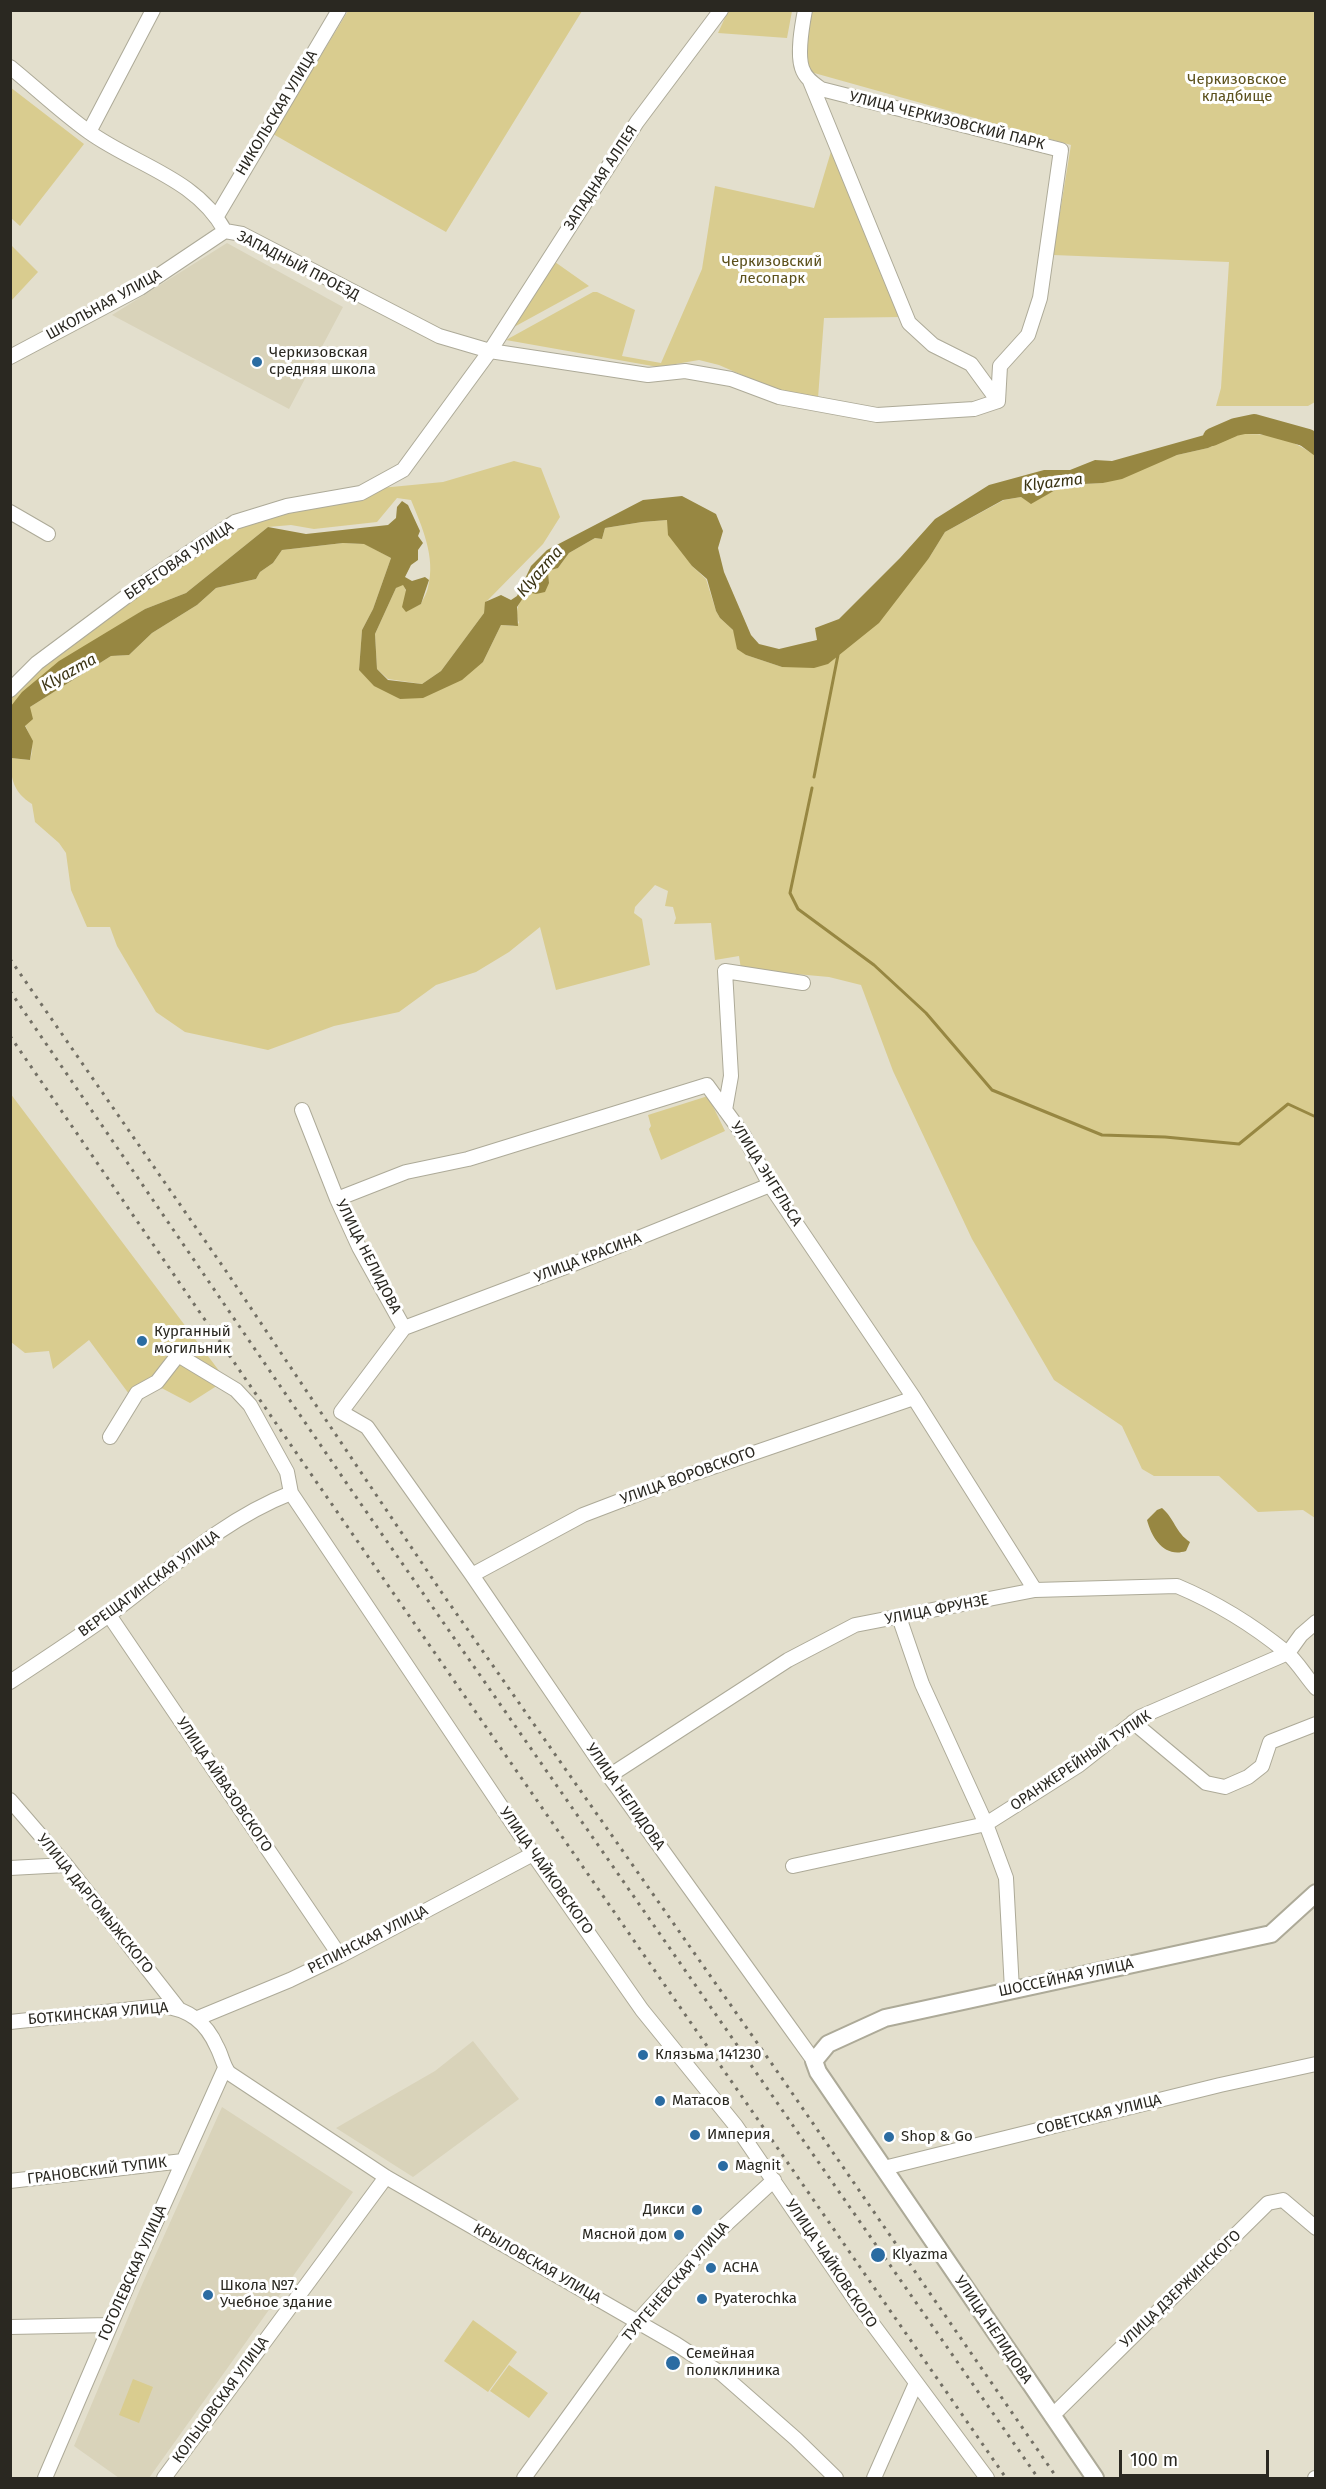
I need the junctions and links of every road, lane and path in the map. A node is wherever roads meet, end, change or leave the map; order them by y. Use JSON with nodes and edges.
{"nodes":[{"id":1,"x":153,"y":10,"type":"edge"},
{"id":2,"x":339,"y":10,"type":"edge"},
{"id":3,"x":721,"y":10,"type":"edge"},
{"id":4,"x":805,"y":10,"type":"edge"},
{"id":5,"x":10,"y":67,"type":"edge"},
{"id":6,"x":810,"y":81,"type":"junction"},
{"id":7,"x":89,"y":132,"type":"junction"},
{"id":8,"x":217,"y":216,"type":"junction"},
{"id":9,"x":225,"y":231,"type":"junction"},
{"id":10,"x":490,"y":351,"type":"junction"},
{"id":11,"x":10,"y":357,"type":"edge"},
{"id":12,"x":998,"y":401,"type":"junction"},
{"id":13,"x":10,"y":512,"type":"edge"},
{"id":14,"x":48,"y":534,"type":"dead end"},
{"id":15,"x":10,"y":690,"type":"edge"},
{"id":16,"x":803,"y":983,"type":"dead end"},
{"id":17,"x":302,"y":1110,"type":"dead end"},
{"id":18,"x":725,"y":1110,"type":"junction"},
{"id":19,"x":770,"y":1185,"type":"junction"},
{"id":20,"x":337,"y":1199,"type":"junction"},
{"id":21,"x":404,"y":1328,"type":"junction"},
{"id":22,"x":914,"y":1398,"type":"junction"},
{"id":23,"x":110,"y":1437,"type":"dead end"},
{"id":24,"x":291,"y":1493,"type":"junction"},
{"id":25,"x":472,"y":1575,"type":"junction"},
{"id":26,"x":1035,"y":1590,"type":"junction"},
{"id":27,"x":109,"y":1615,"type":"junction"},
{"id":28,"x":899,"y":1617,"type":"junction"},
{"id":29,"x":1316,"y":1622,"type":"edge"},
{"id":30,"x":1288,"y":1653,"type":"junction"},
{"id":31,"x":10,"y":1682,"type":"edge"},
{"id":32,"x":1316,"y":1688,"type":"edge"},
{"id":33,"x":1133,"y":1722,"type":"junction"},
{"id":34,"x":1316,"y":1724,"type":"edge"},
{"id":35,"x":609,"y":1776,"type":"junction"},
{"id":36,"x":10,"y":1800,"type":"edge"},
{"id":37,"x":987,"y":1824,"type":"junction"},
{"id":38,"x":533,"y":1854,"type":"junction"},
{"id":39,"x":66,"y":1865,"type":"junction"},
{"id":40,"x":793,"y":1866,"type":"dead end"},
{"id":41,"x":10,"y":1868,"type":"edge"},
{"id":42,"x":1316,"y":1893,"type":"edge"},
{"id":43,"x":340,"y":1956,"type":"junction"},
{"id":44,"x":1012,"y":1990,"type":"junction"},
{"id":45,"x":178,"y":2008,"type":"junction"},
{"id":46,"x":198,"y":2018,"type":"junction"},
{"id":47,"x":10,"y":2022,"type":"edge"},
{"id":48,"x":814,"y":2061,"type":"junction"},
{"id":49,"x":1316,"y":2064,"type":"edge"},
{"id":50,"x":225,"y":2068,"type":"junction"},
{"id":51,"x":183,"y":2160,"type":"junction"},
{"id":52,"x":884,"y":2168,"type":"junction"},
{"id":53,"x":386,"y":2176,"type":"junction"},
{"id":54,"x":774,"y":2180,"type":"junction"},
{"id":55,"x":10,"y":2181,"type":"edge"},
{"id":56,"x":1316,"y":2228,"type":"edge"},
{"id":57,"x":637,"y":2322,"type":"junction"},
{"id":58,"x":110,"y":2325,"type":"junction"},
{"id":59,"x":10,"y":2327,"type":"edge"},
{"id":60,"x":916,"y":2383,"type":"junction"},
{"id":61,"x":1052,"y":2416,"type":"junction"},
{"id":62,"x":45,"y":2478,"type":"edge"},
{"id":63,"x":164,"y":2478,"type":"edge"},
{"id":64,"x":524,"y":2478,"type":"edge"},
{"id":65,"x":836,"y":2478,"type":"edge"},
{"id":66,"x":874,"y":2478,"type":"edge"},
{"id":67,"x":987,"y":2478,"type":"edge"},
{"id":68,"x":1095,"y":2478,"type":"edge"}],
"edges":[{"from":1,"to":7,"type":"street"},
{"from":2,"to":8,"type":"street","name":"НИКОЛЬСКАЯ УЛИЦА"},
{"from":3,"to":10,"type":"street","name":"ЗАПАДНАЯ АЛЛЕЯ"},
{"from":4,"to":6,"type":"street"},
{"from":5,"to":7,"type":"street","name":"ЗАПАДНЫЙ ПРОЕЗД"},
{"from":6,"to":12,"type":"street"},
{"from":6,"to":12,"type":"street","name":"УЛИЦА ЧЕРКИЗОВСКИЙ ПАРК"},
{"from":7,"to":8,"type":"street","name":"ЗАПАДНЫЙ ПРОЕЗД"},
{"from":8,"to":9,"type":"street","name":"ЗАПАДНЫЙ ПРОЕЗД"},
{"from":9,"to":10,"type":"street","name":"ЗАПАДНЫЙ ПРОЕЗД"},
{"from":9,"to":11,"type":"street","name":"ШКОЛЬНАЯ УЛИЦА"},
{"from":10,"to":12,"type":"street"},
{"from":10,"to":15,"type":"street","name":"БЕРЕГОВАЯ УЛИЦА"},
{"from":13,"to":14,"type":"street"},
{"from":16,"to":18,"type":"street"},
{"from":17,"to":20,"type":"street","name":"УЛИЦА НЕЛИДОВА"},
{"from":18,"to":19,"type":"street","name":"УЛИЦА ЭНГЕЛЬСА"},
{"from":18,"to":20,"type":"street","name":"УЛИЦА ЭНГЕЛЬСА"},
{"from":19,"to":21,"type":"street","name":"УЛИЦА КРАСИНА"},
{"from":19,"to":22,"type":"street","name":"УЛИЦА ЭНГЕЛЬСА"},
{"from":20,"to":21,"type":"street","name":"УЛИЦА НЕЛИДОВА"},
{"from":21,"to":25,"type":"street","name":"УЛИЦА НЕЛИДОВА"},
{"from":22,"to":25,"type":"street","name":"УЛИЦА ВОРОВСКОГО"},
{"from":22,"to":26,"type":"street","name":"УЛИЦА ЭНГЕЛЬСА"},
{"from":23,"to":24,"type":"street","name":"УЛИЦА ЧАЙКОВСКОГО"},
{"from":24,"to":27,"type":"street","name":"ВЕРЕЩАГИНСКАЯ УЛИЦА"},
{"from":24,"to":38,"type":"street","name":"УЛИЦА ЧАЙКОВСКОГО"},
{"from":25,"to":35,"type":"street","name":"УЛИЦА НЕЛИДОВА"},
{"from":26,"to":28,"type":"street","name":"УЛИЦА ФРУНЗЕ"},
{"from":26,"to":30,"type":"street","name":"УЛИЦА ФРУНЗЕ"},
{"from":27,"to":31,"type":"street","name":"ВЕРЕЩАГИНСКАЯ УЛИЦА"},
{"from":27,"to":43,"type":"street","name":"УЛИЦА АЙВАЗОВСКОГО"},
{"from":28,"to":35,"type":"street","name":"УЛИЦА ФРУНЗЕ"},
{"from":28,"to":37,"type":"street"},
{"from":29,"to":30,"type":"street","name":"ОРАНЖЕРЕЙНЫЙ ТУПИК"},
{"from":30,"to":32,"type":"street","name":"УЛИЦА ФРУНЗЕ"},
{"from":30,"to":33,"type":"street","name":"ОРАНЖЕРЕЙНЫЙ ТУПИК"},
{"from":33,"to":34,"type":"street"},
{"from":33,"to":37,"type":"street","name":"ОРАНЖЕРЕЙНЫЙ ТУПИК"},
{"from":35,"to":48,"type":"street","name":"УЛИЦА НЕЛИДОВА"},
{"from":36,"to":39,"type":"street","name":"УЛИЦА ДАРГОМЫЖСКОГО"},
{"from":37,"to":40,"type":"street","name":"ОРАНЖЕРЕЙНЫЙ ТУПИК"},
{"from":37,"to":44,"type":"street"},
{"from":38,"to":43,"type":"street","name":"РЕПИНСКАЯ УЛИЦА"},
{"from":38,"to":54,"type":"street","name":"УЛИЦА ЧАЙКОВСКОГО"},
{"from":39,"to":41,"type":"street"},
{"from":39,"to":45,"type":"street","name":"УЛИЦА ДАРГОМЫЖСКОГО"},
{"from":42,"to":44,"type":"main road","name":"ШОССЕЙНАЯ УЛИЦА"},
{"from":43,"to":46,"type":"street","name":"РЕПИНСКАЯ УЛИЦА"},
{"from":44,"to":48,"type":"main road","name":"ШОССЕЙНАЯ УЛИЦА"},
{"from":45,"to":46,"type":"street","name":"БОТКИНСКАЯ УЛИЦА"},
{"from":45,"to":47,"type":"street","name":"БОТКИНСКАЯ УЛИЦА"},
{"from":46,"to":50,"type":"street"},
{"from":48,"to":52,"type":"main road","name":"УЛИЦА НЕЛИДОВА"},
{"from":49,"to":52,"type":"street","name":"СОВЕТСКАЯ УЛИЦА"},
{"from":50,"to":51,"type":"street","name":"ГОГОЛЕВСКАЯ УЛИЦА"},
{"from":50,"to":53,"type":"street","name":"КРЫЛОВСКАЯ УЛИЦА"},
{"from":51,"to":55,"type":"street","name":"ГРАНОВСКИЙ ТУПИК"},
{"from":51,"to":58,"type":"street","name":"ГОГОЛЕВСКАЯ УЛИЦА"},
{"from":52,"to":61,"type":"main road","name":"УЛИЦА НЕЛИДОВА"},
{"from":53,"to":57,"type":"street","name":"КРЫЛОВСКАЯ УЛИЦА"},
{"from":53,"to":63,"type":"street","name":"КОЛЬЦОВСКАЯ УЛИЦА"},
{"from":54,"to":57,"type":"street","name":"ТУРГЕНЕВСКАЯ УЛИЦА"},
{"from":54,"to":60,"type":"street","name":"УЛИЦА ЧАЙКОВСКОГО"},
{"from":56,"to":61,"type":"street","name":"УЛИЦА ДЗЕРЖИНСКОГО"},
{"from":57,"to":64,"type":"street","name":"ТУРГЕНЕВСКАЯ УЛИЦА"},
{"from":57,"to":65,"type":"street","name":"КРЫЛОВСКАЯ УЛИЦА"},
{"from":58,"to":59,"type":"street"},
{"from":58,"to":62,"type":"street","name":"ГОГОЛЕВСКАЯ УЛИЦА"},
{"from":60,"to":66,"type":"street"},
{"from":60,"to":67,"type":"street","name":"УЛИЦА ЧАЙКОВСКОГО"},
{"from":61,"to":68,"type":"main road","name":"УЛИЦА НЕЛИДОВА"}]}
